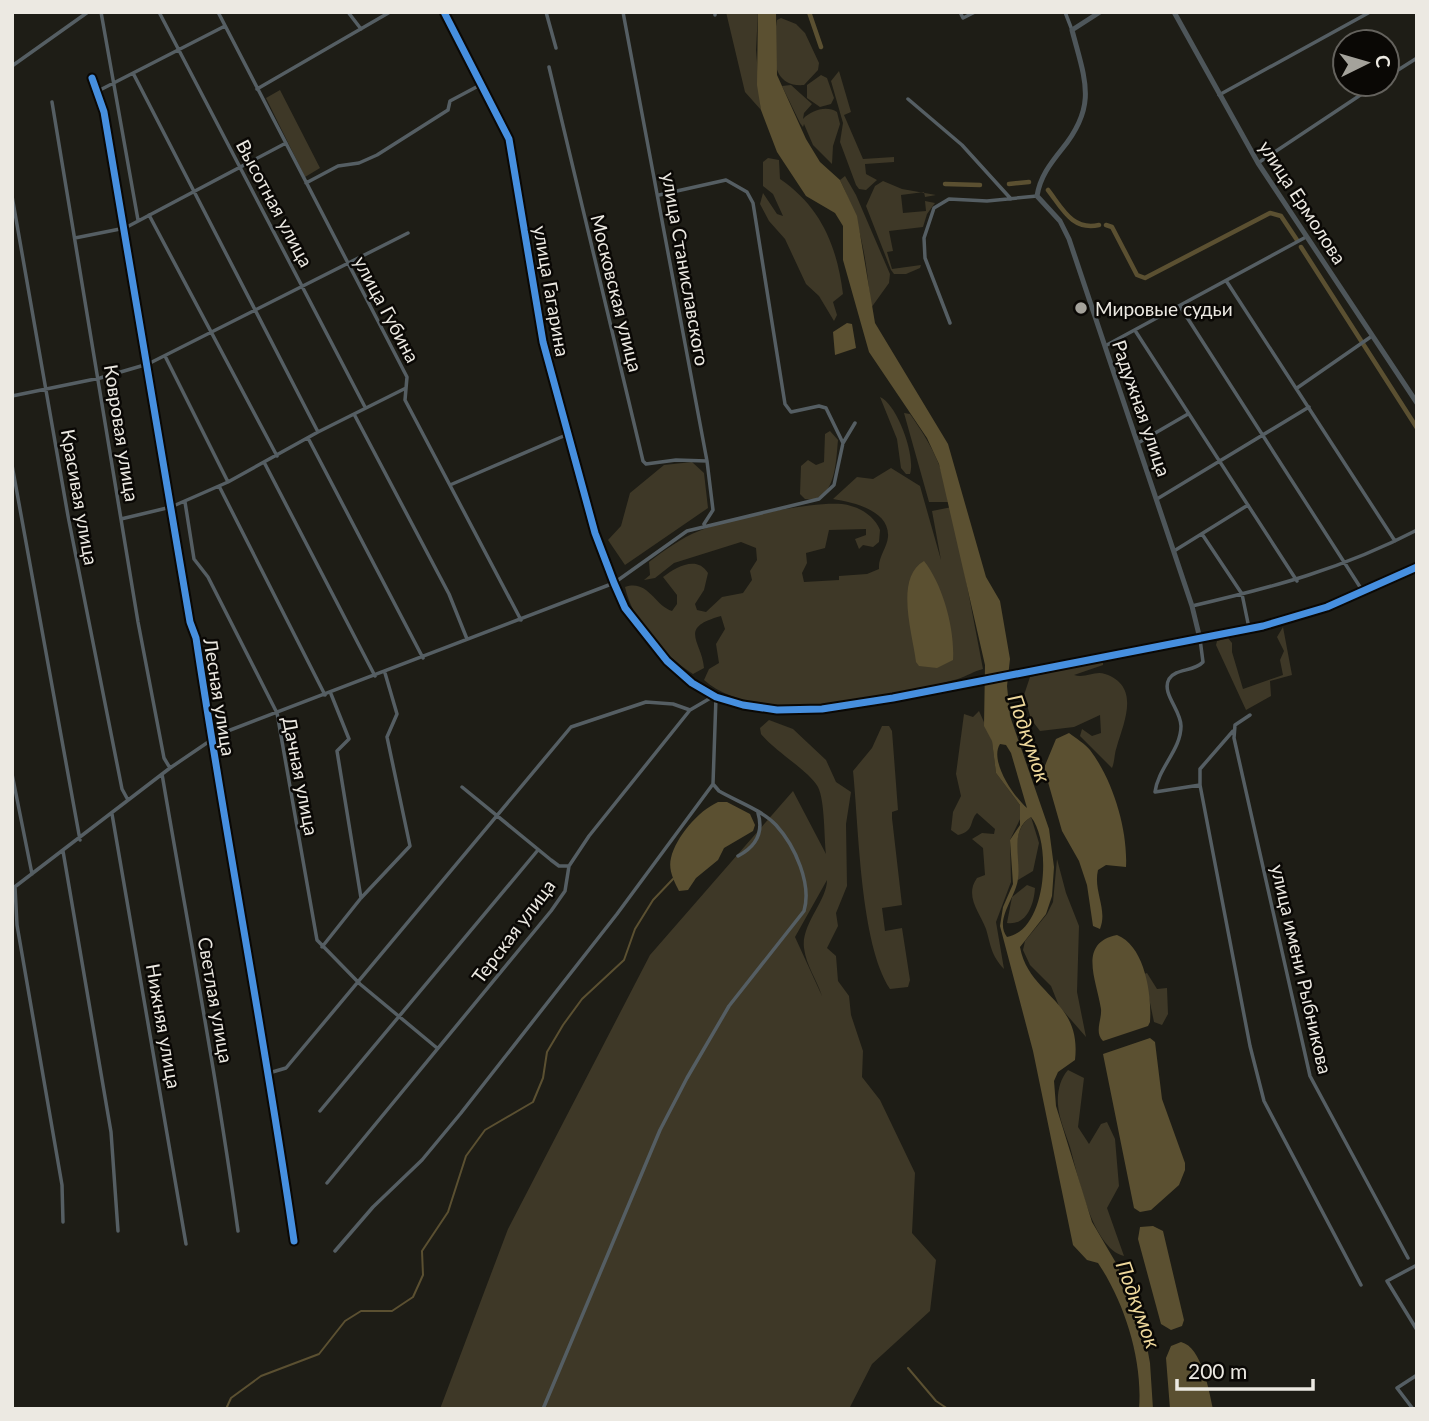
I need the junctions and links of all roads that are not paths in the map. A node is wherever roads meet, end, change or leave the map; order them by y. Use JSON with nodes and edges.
{"nodes":[{"id":1,"x":88,"y":12,"type":"edge"},
{"id":2,"x":101,"y":12,"type":"edge"},
{"id":3,"x":159,"y":12,"type":"edge"},
{"id":4,"x":218,"y":12,"type":"edge"},
{"id":5,"x":348,"y":12,"type":"edge"},
{"id":6,"x":390,"y":12,"type":"edge"},
{"id":7,"x":444,"y":12,"type":"edge"},
{"id":8,"x":546,"y":12,"type":"edge"},
{"id":9,"x":623,"y":12,"type":"edge"},
{"id":10,"x":960,"y":12,"type":"edge"},
{"id":11,"x":975,"y":12,"type":"edge"},
{"id":12,"x":1065,"y":12,"type":"edge"},
{"id":13,"x":1100,"y":12,"type":"edge"},
{"id":14,"x":1174,"y":12,"type":"edge"},
{"id":15,"x":1370,"y":12,"type":"edge"},
{"id":16,"x":225,"y":26,"type":"junction"},
{"id":17,"x":362,"y":29,"type":"junction"},
{"id":18,"x":1072,"y":30,"type":"junction"},
{"id":19,"x":556,"y":48,"type":"dead end"},
{"id":20,"x":178,"y":50,"type":"junction"},
{"id":21,"x":1417,"y":58,"type":"edge"},
{"id":22,"x":12,"y":66,"type":"edge"},
{"id":23,"x":549,"y":67,"type":"dead end"},
{"id":24,"x":1401,"y":68,"type":"edge"},
{"id":25,"x":133,"y":73,"type":"junction"},
{"id":26,"x":92,"y":78,"type":"dead end"},
{"id":27,"x":115,"y":82,"type":"junction"},
{"id":28,"x":482,"y":83,"type":"junction"},
{"id":29,"x":257,"y":89,"type":"junction"},
{"id":30,"x":98,"y":91,"type":"junction"},
{"id":31,"x":1219,"y":95,"type":"junction"},
{"id":32,"x":1356,"y":98,"type":"edge"},
{"id":33,"x":908,"y":99,"type":"dead end"},
{"id":34,"x":52,"y":102,"type":"dead end"},
{"id":35,"x":286,"y":143,"type":"junction"},
{"id":36,"x":1258,"y":163,"type":"junction"},
{"id":37,"x":241,"y":168,"type":"junction"},
{"id":38,"x":306,"y":183,"type":"junction"},
{"id":39,"x":195,"y":190,"type":"junction"},
{"id":40,"x":659,"y":195,"type":"junction"},
{"id":41,"x":12,"y":196,"type":"edge"},
{"id":42,"x":1037,"y":197,"type":"junction"},
{"id":43,"x":1011,"y":199,"type":"junction"},
{"id":44,"x":149,"y":215,"type":"junction"},
{"id":45,"x":138,"y":220,"type":"junction"},
{"id":46,"x":125,"y":228,"type":"junction"},
{"id":47,"x":408,"y":233,"type":"dead end"},
{"id":48,"x":75,"y":238,"type":"junction"},
{"id":49,"x":1304,"y":238,"type":"junction"},
{"id":50,"x":347,"y":264,"type":"junction"},
{"id":51,"x":1227,"y":282,"type":"junction"},
{"id":52,"x":302,"y":286,"type":"junction"},
{"id":53,"x":1181,"y":308,"type":"junction"},
{"id":54,"x":257,"y":311,"type":"junction"},
{"id":55,"x":950,"y":323,"type":"dead end"},
{"id":56,"x":1136,"y":332,"type":"junction"},
{"id":57,"x":212,"y":334,"type":"junction"},
{"id":58,"x":1369,"y":338,"type":"junction"},
{"id":59,"x":1104,"y":347,"type":"junction"},
{"id":60,"x":165,"y":356,"type":"junction"},
{"id":61,"x":148,"y":364,"type":"junction"},
{"id":62,"x":100,"y":378,"type":"junction"},
{"id":63,"x":406,"y":388,"type":"junction"},
{"id":64,"x":1297,"y":388,"type":"junction"},
{"id":65,"x":47,"y":389,"type":"junction"},
{"id":66,"x":12,"y":396,"type":"edge"},
{"id":67,"x":1417,"y":403,"type":"edge"},
{"id":68,"x":365,"y":407,"type":"junction"},
{"id":69,"x":1309,"y":407,"type":"junction"},
{"id":70,"x":354,"y":414,"type":"junction"},
{"id":71,"x":1188,"y":414,"type":"junction"},
{"id":72,"x":855,"y":423,"type":"dead end"},
{"id":73,"x":318,"y":432,"type":"junction"},
{"id":74,"x":566,"y":435,"type":"junction"},
{"id":75,"x":1263,"y":435,"type":"junction"},
{"id":76,"x":308,"y":438,"type":"junction"},
{"id":77,"x":843,"y":443,"type":"junction"},
{"id":78,"x":1138,"y":443,"type":"junction"},
{"id":79,"x":276,"y":456,"type":"junction"},
{"id":80,"x":707,"y":461,"type":"junction"},
{"id":81,"x":1220,"y":463,"type":"junction"},
{"id":82,"x":265,"y":464,"type":"junction"},
{"id":83,"x":12,"y":465,"type":"edge"},
{"id":84,"x":228,"y":482,"type":"junction"},
{"id":85,"x":450,"y":485,"type":"junction"},
{"id":86,"x":219,"y":486,"type":"junction"},
{"id":87,"x":1157,"y":499,"type":"junction"},
{"id":88,"x":185,"y":502,"type":"junction"},
{"id":89,"x":1248,"y":505,"type":"junction"},
{"id":90,"x":171,"y":508,"type":"junction"},
{"id":91,"x":121,"y":519,"type":"junction"},
{"id":92,"x":700,"y":526,"type":"junction"},
{"id":93,"x":1417,"y":530,"type":"edge"},
{"id":94,"x":1202,"y":534,"type":"junction"},
{"id":95,"x":1395,"y":541,"type":"junction"},
{"id":96,"x":1174,"y":551,"type":"junction"},
{"id":97,"x":1345,"y":564,"type":"junction"},
{"id":98,"x":1417,"y":567,"type":"edge"},
{"id":99,"x":1297,"y":581,"type":"junction"},
{"id":100,"x":614,"y":583,"type":"junction"},
{"id":101,"x":1363,"y":592,"type":"junction"},
{"id":102,"x":1242,"y":594,"type":"junction"},
{"id":103,"x":1192,"y":606,"type":"junction"},
{"id":104,"x":521,"y":620,"type":"junction"},
{"id":105,"x":1250,"y":629,"type":"junction"},
{"id":106,"x":467,"y":639,"type":"junction"},
{"id":107,"x":1200,"y":639,"type":"junction"},
{"id":108,"x":423,"y":657,"type":"junction"},
{"id":109,"x":385,"y":673,"type":"junction"},
{"id":110,"x":376,"y":677,"type":"junction"},
{"id":111,"x":331,"y":693,"type":"junction"},
{"id":112,"x":325,"y":695,"type":"junction"},
{"id":113,"x":715,"y":696,"type":"junction"},
{"id":114,"x":690,"y":710,"type":"junction"},
{"id":115,"x":277,"y":713,"type":"junction"},
{"id":116,"x":1250,"y":715,"type":"dead end"},
{"id":117,"x":1234,"y":731,"type":"junction"},
{"id":118,"x":211,"y":740,"type":"junction"},
{"id":119,"x":170,"y":768,"type":"junction"},
{"id":120,"x":12,"y":774,"type":"edge"},
{"id":121,"x":162,"y":774,"type":"junction"},
{"id":122,"x":713,"y":784,"type":"junction"},
{"id":123,"x":1200,"y":785,"type":"junction"},
{"id":124,"x":462,"y":787,"type":"dead end"},
{"id":125,"x":128,"y":800,"type":"junction"},
{"id":126,"x":758,"y":813,"type":"junction"},
{"id":127,"x":112,"y":814,"type":"junction"},
{"id":128,"x":498,"y":816,"type":"junction"},
{"id":129,"x":80,"y":839,"type":"junction"},
{"id":130,"x":537,"y":850,"type":"junction"},
{"id":131,"x":64,"y":851,"type":"junction"},
{"id":132,"x":737,"y":856,"type":"dead end"},
{"id":133,"x":569,"y":866,"type":"junction"},
{"id":134,"x":32,"y":874,"type":"junction"},
{"id":135,"x":13,"y":888,"type":"edge"},
{"id":136,"x":361,"y":898,"type":"junction"},
{"id":137,"x":322,"y":947,"type":"junction"},
{"id":138,"x":360,"y":984,"type":"junction"},
{"id":139,"x":398,"y":1017,"type":"junction"},
{"id":140,"x":437,"y":1048,"type":"junction"},
{"id":141,"x":269,"y":1073,"type":"junction"},
{"id":142,"x":320,"y":1111,"type":"dead end"},
{"id":143,"x":327,"y":1183,"type":"dead end"},
{"id":144,"x":63,"y":1222,"type":"dead end"},
{"id":145,"x":118,"y":1231,"type":"dead end"},
{"id":146,"x":238,"y":1231,"type":"dead end"},
{"id":147,"x":294,"y":1241,"type":"dead end"},
{"id":148,"x":186,"y":1244,"type":"dead end"},
{"id":149,"x":335,"y":1251,"type":"dead end"},
{"id":150,"x":1408,"y":1258,"type":"dead end"},
{"id":151,"x":1417,"y":1265,"type":"edge"},
{"id":152,"x":1360,"y":1285,"type":"dead end"},
{"id":153,"x":1417,"y":1330,"type":"edge"},
{"id":154,"x":1417,"y":1375,"type":"edge"},
{"id":155,"x":543,"y":1409,"type":"edge"},
{"id":156,"x":1413,"y":1409,"type":"edge"}],
"edges":[{"from":1,"to":22,"type":"street"},
{"from":2,"to":27,"type":"street"},
{"from":3,"to":20,"type":"street","name":"Высотная улица"},
{"from":4,"to":16,"type":"street","name":"улица Губина"},
{"from":5,"to":17,"type":"street"},
{"from":6,"to":17,"type":"street"},
{"from":7,"to":28,"type":"street","name":"улица Гагарина"},
{"from":8,"to":19,"type":"street"},
{"from":9,"to":40,"type":"street","name":"улица Станиславского"},
{"from":10,"to":11,"type":"street"},
{"from":12,"to":18,"type":"street"},
{"from":13,"to":18,"type":"street"},
{"from":14,"to":31,"type":"street","name":"улица Ермолова"},
{"from":15,"to":31,"type":"street"},
{"from":16,"to":20,"type":"street"},
{"from":16,"to":29,"type":"street","name":"улица Губина"},
{"from":17,"to":29,"type":"street"},
{"from":18,"to":42,"type":"street"},
{"from":20,"to":25,"type":"street"},
{"from":20,"to":37,"type":"street","name":"Высотная улица"},
{"from":21,"to":24,"type":"street"},
{"from":23,"to":80,"type":"street","name":"Московская улица"},
{"from":25,"to":27,"type":"street"},
{"from":25,"to":39,"type":"street"},
{"from":26,"to":30,"type":"street","name":"Лесная улица"},
{"from":27,"to":30,"type":"street"},
{"from":27,"to":45,"type":"street"},
{"from":28,"to":38,"type":"street"},
{"from":28,"to":74,"type":"street","name":"улица Гагарина"},
{"from":29,"to":35,"type":"street","name":"улица Губина"},
{"from":30,"to":46,"type":"street","name":"Лесная улица"},
{"from":31,"to":36,"type":"street","name":"улица Ермолова"},
{"from":32,"to":36,"type":"street"},
{"from":33,"to":43,"type":"street"},
{"from":34,"to":48,"type":"street","name":"Ковровая улица"},
{"from":35,"to":37,"type":"street"},
{"from":35,"to":38,"type":"street","name":"улица Губина"},
{"from":36,"to":49,"type":"street","name":"улица Ермолова"},
{"from":37,"to":39,"type":"street"},
{"from":37,"to":52,"type":"street","name":"Высотная улица"},
{"from":38,"to":50,"type":"street","name":"улица Губина"},
{"from":39,"to":44,"type":"street"},
{"from":39,"to":54,"type":"street"},
{"from":40,"to":77,"type":"street"},
{"from":40,"to":80,"type":"street","name":"улица Станиславского"},
{"from":41,"to":65,"type":"street","name":"Красивая улица"},
{"from":42,"to":43,"type":"street"},
{"from":42,"to":59,"type":"street","name":"Радужная улица"},
{"from":43,"to":55,"type":"street"},
{"from":44,"to":45,"type":"street"},
{"from":44,"to":57,"type":"street"},
{"from":45,"to":46,"type":"street"},
{"from":46,"to":48,"type":"street"},
{"from":46,"to":61,"type":"street","name":"Лесная улица"},
{"from":47,"to":50,"type":"street"},
{"from":48,"to":62,"type":"street","name":"Ковровая улица"},
{"from":49,"to":51,"type":"street"},
{"from":49,"to":58,"type":"street","name":"улица Ермолова"},
{"from":50,"to":52,"type":"street"},
{"from":50,"to":63,"type":"street","name":"улица Губина"},
{"from":51,"to":53,"type":"street"},
{"from":51,"to":64,"type":"street"},
{"from":52,"to":54,"type":"street"},
{"from":52,"to":68,"type":"street","name":"Высотная улица"},
{"from":53,"to":56,"type":"street"},
{"from":53,"to":75,"type":"street"},
{"from":54,"to":57,"type":"street"},
{"from":54,"to":73,"type":"street"},
{"from":56,"to":59,"type":"street"},
{"from":56,"to":71,"type":"street"},
{"from":57,"to":60,"type":"street"},
{"from":57,"to":79,"type":"street"},
{"from":58,"to":64,"type":"street"},
{"from":58,"to":67,"type":"street","name":"улица Ермолова"},
{"from":59,"to":78,"type":"street","name":"Радужная улица"},
{"from":60,"to":61,"type":"street"},
{"from":60,"to":84,"type":"street"},
{"from":61,"to":62,"type":"street"},
{"from":61,"to":90,"type":"street","name":"Лесная улица"},
{"from":62,"to":65,"type":"street"},
{"from":62,"to":91,"type":"street","name":"Ковровая улица"},
{"from":63,"to":68,"type":"street"},
{"from":63,"to":85,"type":"street","name":"улица Губина"},
{"from":64,"to":69,"type":"street"},
{"from":65,"to":66,"type":"street"},
{"from":65,"to":125,"type":"street","name":"Красивая улица"},
{"from":68,"to":70,"type":"street"},
{"from":69,"to":75,"type":"street"},
{"from":69,"to":95,"type":"street"},
{"from":70,"to":73,"type":"street"},
{"from":70,"to":106,"type":"street"},
{"from":71,"to":78,"type":"street"},
{"from":71,"to":81,"type":"street"},
{"from":72,"to":77,"type":"street"},
{"from":73,"to":76,"type":"street"},
{"from":74,"to":85,"type":"street"},
{"from":74,"to":100,"type":"street","name":"улица Гагарина"},
{"from":75,"to":81,"type":"street"},
{"from":75,"to":97,"type":"street"},
{"from":76,"to":79,"type":"street"},
{"from":76,"to":108,"type":"street"},
{"from":77,"to":92,"type":"street"},
{"from":78,"to":87,"type":"street","name":"Радужная улица"},
{"from":79,"to":82,"type":"street"},
{"from":80,"to":92,"type":"street","name":"улица Станиславского"},
{"from":81,"to":87,"type":"street"},
{"from":81,"to":89,"type":"street"},
{"from":82,"to":84,"type":"street"},
{"from":82,"to":110,"type":"street"},
{"from":83,"to":129,"type":"street"},
{"from":84,"to":86,"type":"street"},
{"from":85,"to":104,"type":"street","name":"улица Губина"},
{"from":86,"to":88,"type":"street"},
{"from":86,"to":112,"type":"street"},
{"from":87,"to":96,"type":"street","name":"Радужная улица"},
{"from":88,"to":90,"type":"street"},
{"from":88,"to":115,"type":"street","name":"Дачная улица"},
{"from":89,"to":94,"type":"street"},
{"from":89,"to":99,"type":"street"},
{"from":90,"to":91,"type":"street"},
{"from":90,"to":118,"type":"street","name":"Лесная улица"},
{"from":91,"to":119,"type":"street","name":"Ковровая улица"},
{"from":92,"to":100,"type":"street"},
{"from":93,"to":95,"type":"street"},
{"from":94,"to":96,"type":"street"},
{"from":94,"to":102,"type":"street"},
{"from":95,"to":97,"type":"street"},
{"from":96,"to":103,"type":"street","name":"Радужная улица"},
{"from":97,"to":99,"type":"street"},
{"from":97,"to":101,"type":"street"},
{"from":98,"to":101,"type":"street"},
{"from":99,"to":102,"type":"street"},
{"from":100,"to":104,"type":"street"},
{"from":100,"to":113,"type":"street","name":"улица Гагарина"},
{"from":101,"to":105,"type":"street"},
{"from":102,"to":103,"type":"street"},
{"from":102,"to":105,"type":"street"},
{"from":103,"to":107,"type":"street","name":"Радужная улица"},
{"from":104,"to":106,"type":"street"},
{"from":105,"to":107,"type":"street"},
{"from":106,"to":108,"type":"street"},
{"from":107,"to":113,"type":"street"},
{"from":107,"to":123,"type":"street"},
{"from":108,"to":109,"type":"street"},
{"from":109,"to":110,"type":"street"},
{"from":109,"to":136,"type":"street"},
{"from":110,"to":111,"type":"street"},
{"from":111,"to":112,"type":"street"},
{"from":111,"to":136,"type":"street"},
{"from":112,"to":115,"type":"street"},
{"from":113,"to":114,"type":"street","name":"Терская улица"},
{"from":113,"to":122,"type":"street"},
{"from":114,"to":128,"type":"street"},
{"from":114,"to":133,"type":"street","name":"Терская улица"},
{"from":115,"to":118,"type":"street"},
{"from":115,"to":137,"type":"street","name":"Дачная улица"},
{"from":116,"to":117,"type":"street"},
{"from":117,"to":123,"type":"street"},
{"from":117,"to":150,"type":"street","name":"улица имени Рыбникова"},
{"from":118,"to":119,"type":"street"},
{"from":118,"to":141,"type":"street","name":"Лесная улица"},
{"from":119,"to":121,"type":"street"},
{"from":120,"to":134,"type":"street"},
{"from":121,"to":125,"type":"street"},
{"from":121,"to":146,"type":"street","name":"Светлая улица"},
{"from":122,"to":126,"type":"street"},
{"from":122,"to":149,"type":"street"},
{"from":123,"to":152,"type":"street"},
{"from":124,"to":128,"type":"street"},
{"from":125,"to":127,"type":"street"},
{"from":126,"to":132,"type":"street"},
{"from":126,"to":155,"type":"street"},
{"from":127,"to":129,"type":"street"},
{"from":127,"to":148,"type":"street","name":"Нижняя улица"},
{"from":128,"to":130,"type":"street"},
{"from":128,"to":138,"type":"street"},
{"from":129,"to":131,"type":"street"},
{"from":130,"to":133,"type":"street"},
{"from":130,"to":139,"type":"street"},
{"from":131,"to":134,"type":"street"},
{"from":131,"to":145,"type":"street"},
{"from":133,"to":140,"type":"street","name":"Терская улица"},
{"from":134,"to":135,"type":"street"},
{"from":135,"to":144,"type":"street"},
{"from":136,"to":137,"type":"street"},
{"from":137,"to":138,"type":"street"},
{"from":138,"to":139,"type":"street"},
{"from":138,"to":141,"type":"street"},
{"from":139,"to":140,"type":"street"},
{"from":139,"to":142,"type":"street"},
{"from":140,"to":143,"type":"street","name":"Терская улица"},
{"from":141,"to":147,"type":"street","name":"Лесная улица"},
{"from":151,"to":153,"type":"street"},
{"from":154,"to":156,"type":"street"}]}
